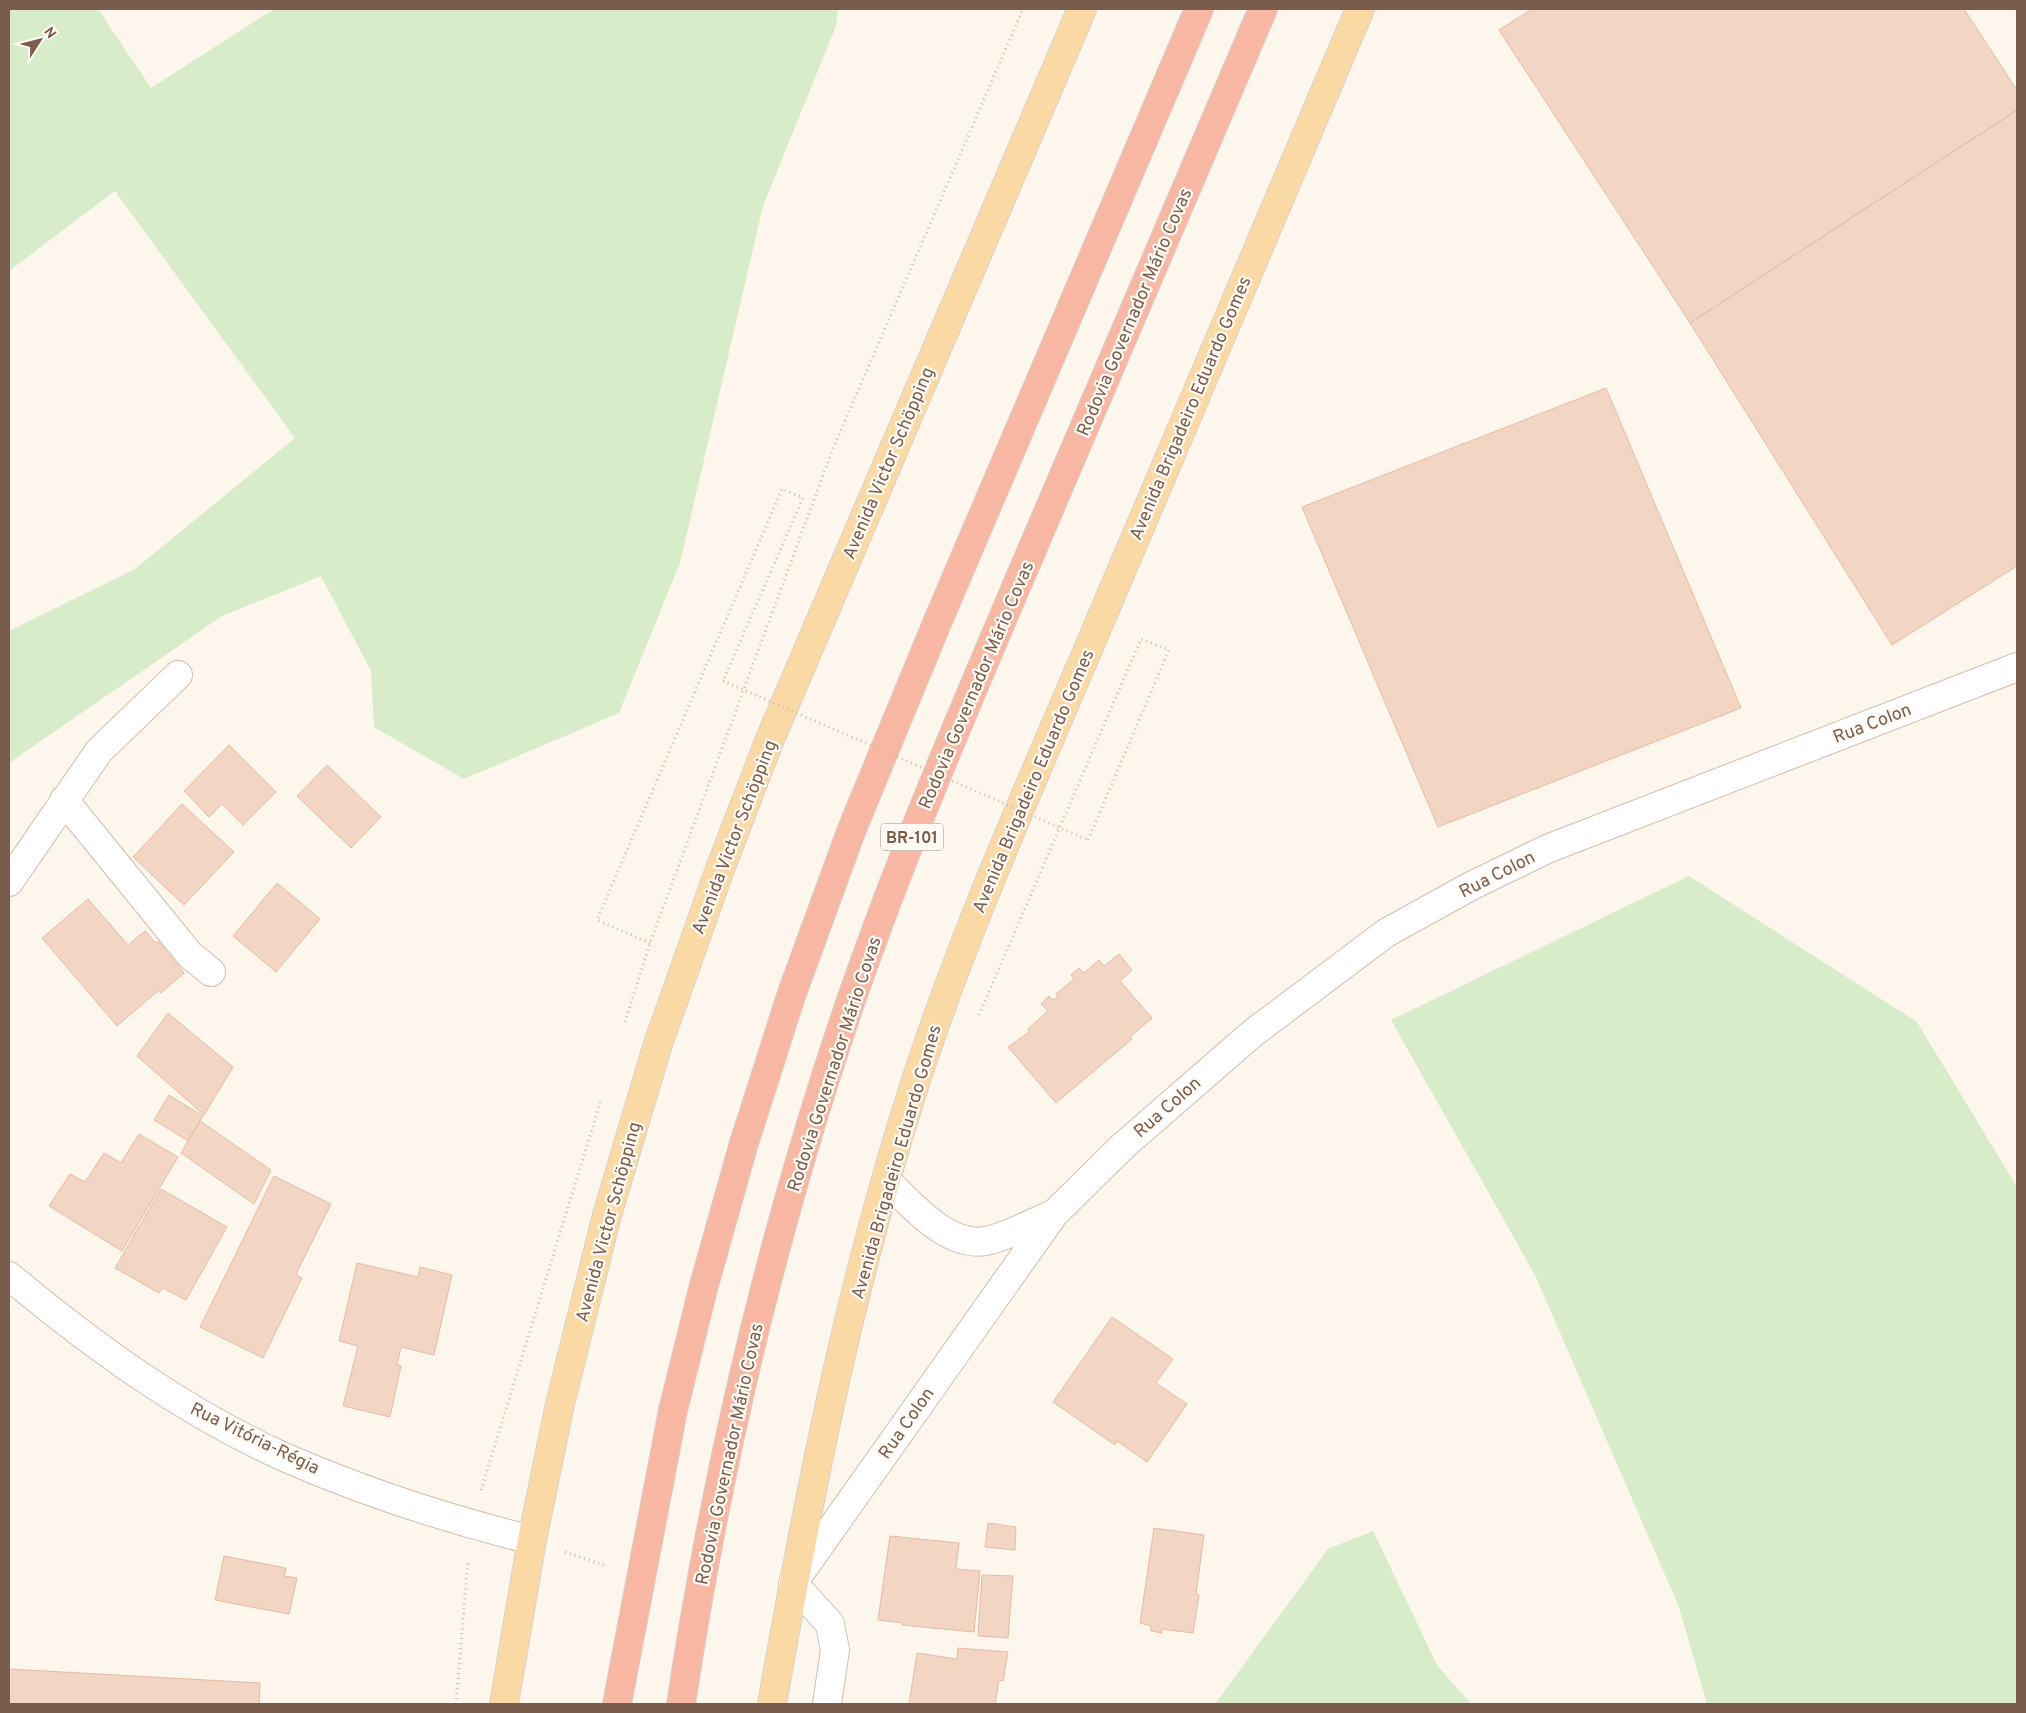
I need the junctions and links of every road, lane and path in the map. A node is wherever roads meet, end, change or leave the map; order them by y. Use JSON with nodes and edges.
{"nodes":[{"id":1,"x":1082,"y":9,"type":"edge"},
{"id":2,"x":1199,"y":9,"type":"edge"},
{"id":3,"x":1263,"y":9,"type":"edge"},
{"id":4,"x":1360,"y":9,"type":"edge"},
{"id":5,"x":2017,"y":667,"type":"edge"},
{"id":6,"x":178,"y":675,"type":"dead end"},
{"id":7,"x":64,"y":800,"type":"junction"},
{"id":8,"x":9,"y":882,"type":"edge"},
{"id":9,"x":650,"y":942,"type":"dead end"},
{"id":10,"x":211,"y":972,"type":"dead end"},
{"id":11,"x":939,"y":1014,"type":"junction"},
{"id":12,"x":887,"y":1181,"type":"junction"},
{"id":13,"x":1054,"y":1214,"type":"junction"},
{"id":14,"x":9,"y":1276,"type":"edge"},
{"id":15,"x":532,"y":1540,"type":"junction"},
{"id":16,"x":640,"y":1578,"type":"junction"},
{"id":17,"x":793,"y":1583,"type":"junction"},
{"id":18,"x":504,"y":1704,"type":"edge"},
{"id":19,"x":617,"y":1704,"type":"edge"},
{"id":20,"x":681,"y":1704,"type":"edge"},
{"id":21,"x":772,"y":1704,"type":"edge"},
{"id":22,"x":828,"y":1704,"type":"edge"}],
"edges":[{"from":1,"to":15,"type":"main road","name":"Avenida Victor Schöpping"},
{"from":2,"to":16,"type":"highway","number":"BR-101"},
{"from":3,"to":20,"type":"highway","name":"Rodovia Governador Mário Covas","number":"BR-101"},
{"from":4,"to":11,"type":"main road","name":"Avenida Brigadeiro Eduardo Gomes"},
{"from":5,"to":13,"type":"street","name":"Rua Colon"},
{"from":6,"to":7,"type":"street"},
{"from":7,"to":8,"type":"street"},
{"from":7,"to":10,"type":"street"},
{"from":9,"to":11,"type":"path","bridge":true},
{"from":11,"to":12,"type":"main road","name":"Avenida Brigadeiro Eduardo Gomes"},
{"from":12,"to":13,"type":"street","name":"Rua Colon"},
{"from":12,"to":17,"type":"main road","name":"Avenida Brigadeiro Eduardo Gomes"},
{"from":13,"to":17,"type":"street","name":"Rua Colon"},
{"from":14,"to":15,"type":"street","name":"Rua Vitória-Régia"},
{"from":15,"to":16,"type":"path"},
{"from":15,"to":18,"type":"main road","name":"Avenida Victor Schöpping"},
{"from":16,"to":19,"type":"highway","number":"BR-101"},
{"from":17,"to":21,"type":"main road","name":"Avenida Brigadeiro Eduardo Gomes"},
{"from":17,"to":22,"type":"street"}]}
